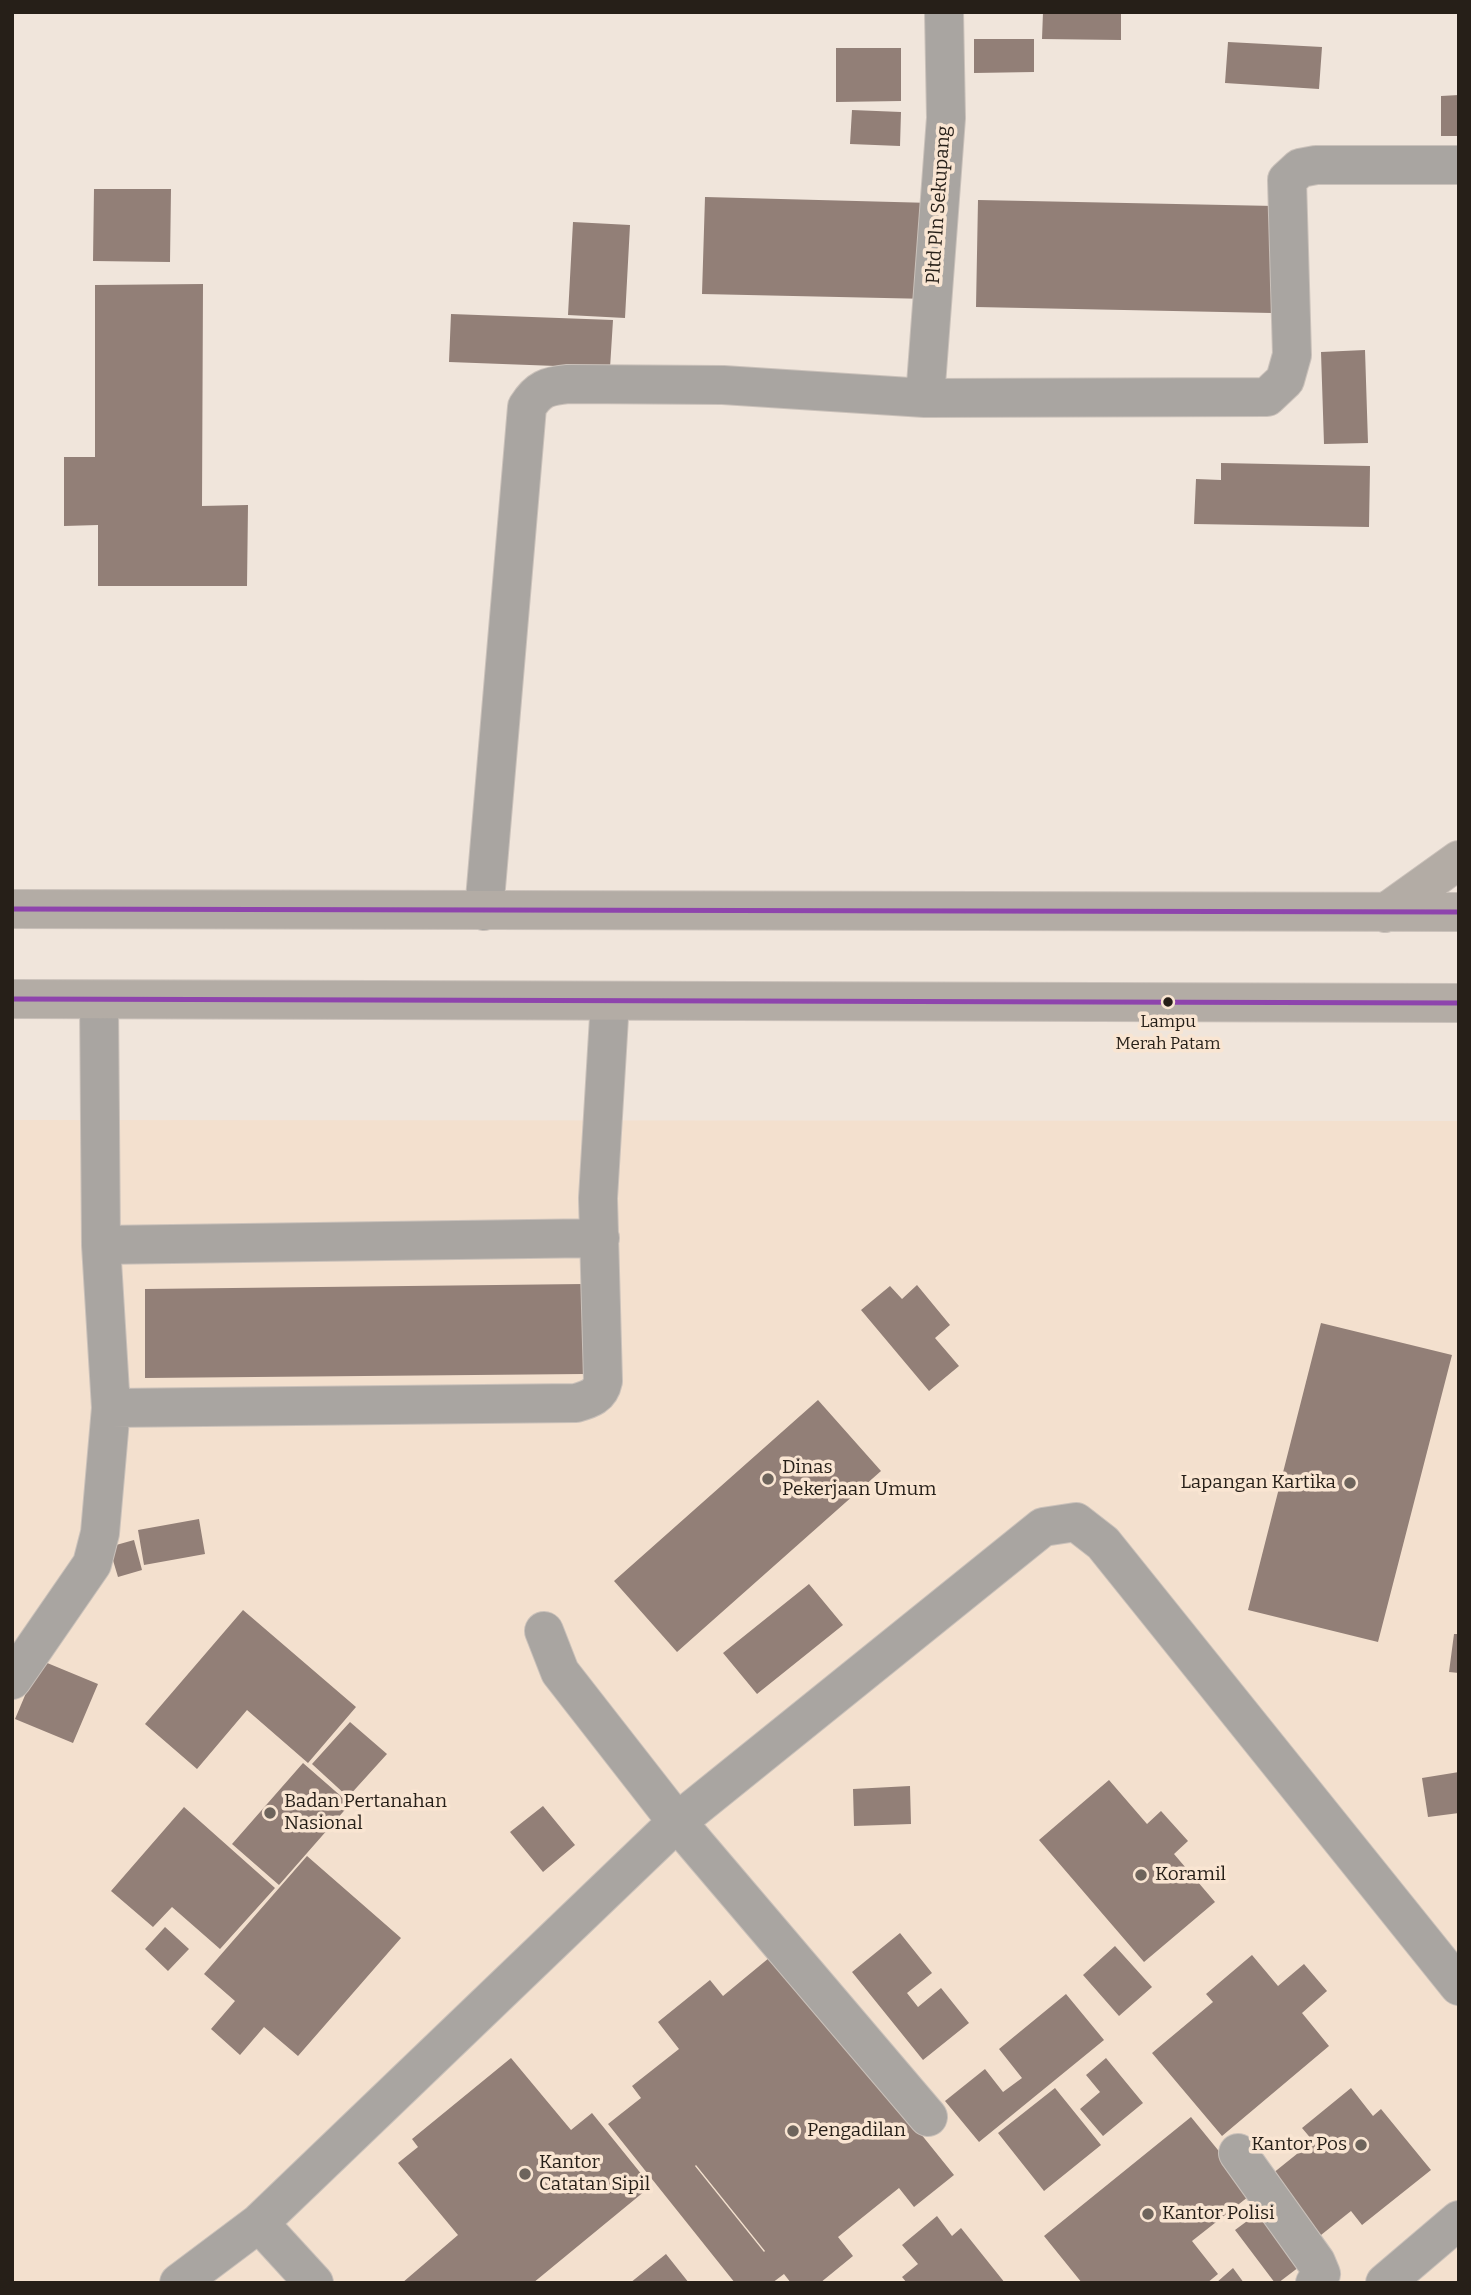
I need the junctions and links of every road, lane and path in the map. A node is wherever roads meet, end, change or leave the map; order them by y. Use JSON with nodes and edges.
{"nodes":[{"id":1,"x":944,"y":12,"type":"edge"},
{"id":2,"x":1459,"y":165,"type":"edge"},
{"id":3,"x":925,"y":398,"type":"junction"},
{"id":4,"x":1459,"y":860,"type":"edge"},
{"id":5,"x":12,"y":909,"type":"edge"},
{"id":6,"x":484,"y":911,"type":"junction"},
{"id":7,"x":1459,"y":912,"type":"edge"},
{"id":8,"x":1385,"y":913,"type":"junction"},
{"id":9,"x":12,"y":999,"type":"edge"},
{"id":10,"x":99,"y":1000,"type":"junction"},
{"id":11,"x":610,"y":1001,"type":"junction"},
{"id":12,"x":1459,"y":1003,"type":"edge"},
{"id":13,"x":600,"y":1238,"type":"junction"},
{"id":14,"x":101,"y":1245,"type":"junction"},
{"id":15,"x":111,"y":1408,"type":"junction"},
{"id":16,"x":544,"y":1631,"type":"dead end"},
{"id":17,"x":12,"y":1680,"type":"edge"},
{"id":18,"x":677,"y":1822,"type":"junction"},
{"id":19,"x":1459,"y":1986,"type":"edge"},
{"id":20,"x":928,"y":2117,"type":"dead end"},
{"id":21,"x":1238,"y":2153,"type":"dead end"},
{"id":22,"x":1459,"y":2220,"type":"edge"},
{"id":23,"x":260,"y":2223,"type":"junction"},
{"id":24,"x":179,"y":2283,"type":"edge"},
{"id":25,"x":314,"y":2283,"type":"edge"},
{"id":26,"x":1314,"y":2283,"type":"edge"},
{"id":27,"x":1385,"y":2283,"type":"edge"}],
"edges":[{"from":1,"to":3,"type":"street","name":"Pltd Pln Sekupang"},
{"from":2,"to":3,"type":"street"},
{"from":3,"to":6,"type":"street"},
{"from":4,"to":8,"type":"highway"},
{"from":5,"to":6,"type":"highway"},
{"from":6,"to":8,"type":"highway"},
{"from":7,"to":8,"type":"highway"},
{"from":9,"to":10,"type":"highway"},
{"from":10,"to":11,"type":"highway"},
{"from":10,"to":14,"type":"street"},
{"from":11,"to":12,"type":"highway"},
{"from":11,"to":13,"type":"street"},
{"from":13,"to":14,"type":"street"},
{"from":13,"to":15,"type":"street"},
{"from":14,"to":15,"type":"street"},
{"from":15,"to":17,"type":"street"},
{"from":16,"to":18,"type":"street"},
{"from":18,"to":19,"type":"street"},
{"from":18,"to":20,"type":"street"},
{"from":18,"to":23,"type":"street"},
{"from":21,"to":26,"type":"street"},
{"from":22,"to":27,"type":"street"},
{"from":23,"to":24,"type":"street"},
{"from":23,"to":25,"type":"street"}]}
